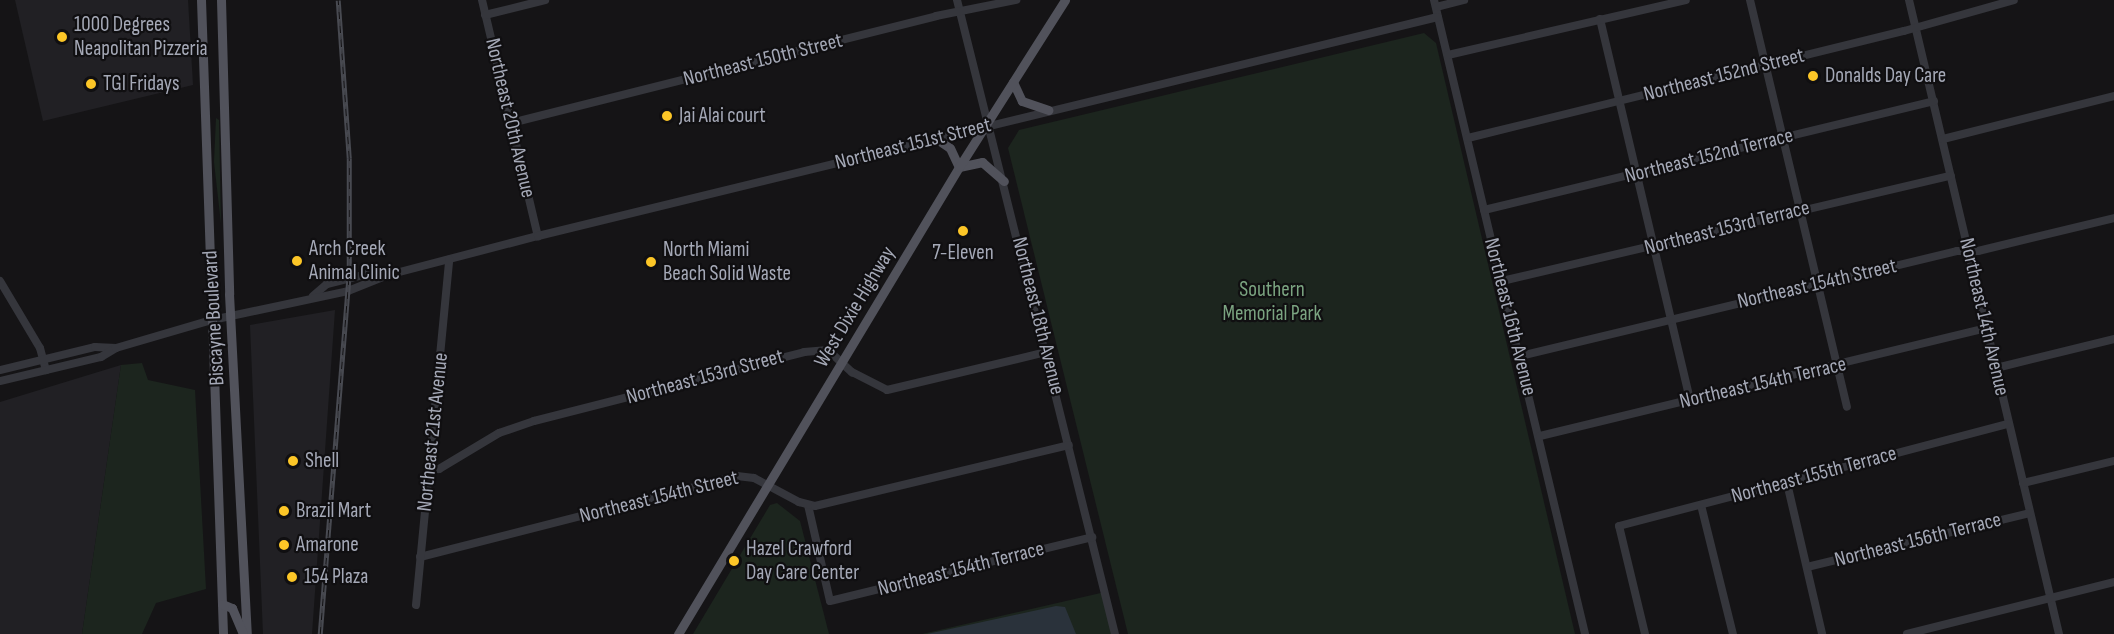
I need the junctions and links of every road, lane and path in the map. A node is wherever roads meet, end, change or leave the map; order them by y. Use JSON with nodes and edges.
{"nodes":[{"id":1,"x":201,"y":0,"type":"edge"},
{"id":2,"x":221,"y":0,"type":"edge"},
{"id":3,"x":482,"y":0,"type":"edge"},
{"id":4,"x":545,"y":0,"type":"edge"},
{"id":5,"x":957,"y":0,"type":"edge"},
{"id":6,"x":1016,"y":0,"type":"edge"},
{"id":7,"x":1065,"y":0,"type":"edge"},
{"id":8,"x":1464,"y":0,"type":"edge"},
{"id":9,"x":1686,"y":0,"type":"edge"},
{"id":10,"x":1750,"y":0,"type":"edge"},
{"id":11,"x":1909,"y":0,"type":"edge"},
{"id":12,"x":2014,"y":0,"type":"edge"},
{"id":13,"x":1435,"y":3,"type":"edge"},
{"id":14,"x":959,"y":10,"type":"junction"},
{"id":15,"x":485,"y":15,"type":"junction"},
{"id":16,"x":1438,"y":17,"type":"junction"},
{"id":17,"x":1600,"y":19,"type":"junction"},
{"id":18,"x":1915,"y":25,"type":"junction"},
{"id":19,"x":1448,"y":55,"type":"junction"},
{"id":20,"x":1765,"y":64,"type":"junction"},
{"id":21,"x":1013,"y":82,"type":"junction"},
{"id":22,"x":225,"y":88,"type":"junction"},
{"id":23,"x":206,"y":90,"type":"junction"},
{"id":24,"x":2114,"y":96,"type":"edge"},
{"id":25,"x":1619,"y":101,"type":"junction"},
{"id":26,"x":1934,"y":101,"type":"junction"},
{"id":27,"x":1048,"y":110,"type":"junction"},
{"id":28,"x":511,"y":123,"type":"junction"},
{"id":29,"x":986,"y":125,"type":"junction"},
{"id":30,"x":934,"y":137,"type":"junction"},
{"id":31,"x":1468,"y":138,"type":"junction"},
{"id":32,"x":1783,"y":138,"type":"junction"},
{"id":33,"x":1943,"y":139,"type":"junction"},
{"id":34,"x":959,"y":167,"type":"junction"},
{"id":35,"x":1636,"y":174,"type":"junction"},
{"id":36,"x":1951,"y":176,"type":"junction"},
{"id":37,"x":1004,"y":181,"type":"junction"},
{"id":38,"x":1484,"y":210,"type":"junction"},
{"id":39,"x":1800,"y":210,"type":"junction"},
{"id":40,"x":2114,"y":218,"type":"edge"},
{"id":41,"x":538,"y":236,"type":"junction"},
{"id":42,"x":1654,"y":246,"type":"junction"},
{"id":43,"x":1969,"y":251,"type":"junction"},
{"id":44,"x":449,"y":260,"type":"junction"},
{"id":45,"x":0,"y":281,"type":"edge"},
{"id":46,"x":1502,"y":281,"type":"junction"},
{"id":47,"x":1818,"y":285,"type":"junction"},
{"id":48,"x":231,"y":317,"type":"junction"},
{"id":49,"x":1671,"y":319,"type":"junction"},
{"id":50,"x":212,"y":320,"type":"junction"},
{"id":51,"x":1987,"y":328,"type":"junction"},
{"id":52,"x":2114,"y":339,"type":"edge"},
{"id":53,"x":116,"y":348,"type":"junction"},
{"id":54,"x":1046,"y":352,"type":"junction"},
{"id":55,"x":1520,"y":356,"type":"junction"},
{"id":56,"x":44,"y":359,"type":"junction"},
{"id":57,"x":842,"y":362,"type":"junction"},
{"id":58,"x":1837,"y":365,"type":"junction"},
{"id":59,"x":1996,"y":368,"type":"junction"},
{"id":60,"x":0,"y":370,"type":"edge"},
{"id":61,"x":46,"y":370,"type":"junction"},
{"id":62,"x":0,"y":381,"type":"edge"},
{"id":63,"x":1690,"y":400,"type":"junction"},
{"id":64,"x":1847,"y":407,"type":"dead end"},
{"id":65,"x":2009,"y":424,"type":"junction"},
{"id":66,"x":1540,"y":436,"type":"junction"},
{"id":67,"x":1069,"y":445,"type":"junction"},
{"id":68,"x":2114,"y":461,"type":"edge"},
{"id":69,"x":432,"y":469,"type":"junction"},
{"id":70,"x":1786,"y":483,"type":"junction"},
{"id":71,"x":2023,"y":483,"type":"junction"},
{"id":72,"x":768,"y":485,"type":"junction"},
{"id":73,"x":1701,"y":505,"type":"junction"},
{"id":74,"x":808,"y":506,"type":"junction"},
{"id":75,"x":2030,"y":513,"type":"junction"},
{"id":76,"x":1092,"y":537,"type":"junction"},
{"id":77,"x":420,"y":557,"type":"junction"},
{"id":78,"x":1806,"y":567,"type":"junction"},
{"id":79,"x":2114,"y":582,"type":"edge"},
{"id":80,"x":2051,"y":598,"type":"junction"},
{"id":81,"x":222,"y":604,"type":"junction"},
{"id":82,"x":416,"y":605,"type":"dead end"},
{"id":83,"x":1941,"y":630,"type":"edge"},
{"id":84,"x":223,"y":634,"type":"edge"},
{"id":85,"x":245,"y":634,"type":"edge"},
{"id":86,"x":678,"y":634,"type":"edge"},
{"id":87,"x":1115,"y":634,"type":"edge"},
{"id":88,"x":1585,"y":634,"type":"edge"},
{"id":89,"x":1645,"y":634,"type":"edge"},
{"id":90,"x":1733,"y":634,"type":"edge"},
{"id":91,"x":1822,"y":634,"type":"edge"},
{"id":92,"x":1907,"y":634,"type":"edge"},
{"id":93,"x":2059,"y":634,"type":"edge"}],
"edges":[{"from":1,"to":23,"type":"main road","name":"Biscayne Boulevard"},
{"from":2,"to":22,"type":"main road","name":"Biscayne Boulevard"},
{"from":3,"to":15,"type":"street","name":"Northeast 20th Avenue"},
{"from":4,"to":15,"type":"street"},
{"from":5,"to":14,"type":"street","name":"Northeast 18th Avenue"},
{"from":6,"to":14,"type":"street","name":"Northeast 150th Street"},
{"from":7,"to":21,"type":"main road","name":"West Dixie Highway"},
{"from":8,"to":13,"type":"street"},
{"from":9,"to":17,"type":"street"},
{"from":10,"to":20,"type":"street"},
{"from":11,"to":18,"type":"street","name":"Northeast 14th Avenue"},
{"from":12,"to":18,"type":"street","name":"Northeast 152nd Street"},
{"from":13,"to":16,"type":"street","name":"Northeast 16th Avenue"},
{"from":14,"to":28,"type":"street","name":"Northeast 150th Street"},
{"from":14,"to":29,"type":"street","name":"Northeast 18th Avenue"},
{"from":15,"to":28,"type":"street","name":"Northeast 20th Avenue"},
{"from":16,"to":19,"type":"street","name":"Northeast 16th Avenue"},
{"from":16,"to":27,"type":"street","name":"Northeast 151st Street"},
{"from":17,"to":19,"type":"street"},
{"from":17,"to":25,"type":"street"},
{"from":18,"to":20,"type":"street","name":"Northeast 152nd Street"},
{"from":18,"to":26,"type":"street","name":"Northeast 14th Avenue"},
{"from":19,"to":31,"type":"street","name":"Northeast 16th Avenue"},
{"from":20,"to":25,"type":"street","name":"Northeast 152nd Street"},
{"from":20,"to":32,"type":"street"},
{"from":21,"to":27,"type":"main road"},
{"from":21,"to":29,"type":"main road","name":"West Dixie Highway"},
{"from":22,"to":23,"type":"main road"},
{"from":22,"to":48,"type":"main road","name":"Biscayne Boulevard"},
{"from":23,"to":50,"type":"main road","name":"Biscayne Boulevard"},
{"from":24,"to":33,"type":"street"},
{"from":25,"to":31,"type":"street","name":"Northeast 152nd Street"},
{"from":25,"to":35,"type":"street"},
{"from":26,"to":32,"type":"street","name":"Northeast 152nd Terrace"},
{"from":26,"to":33,"type":"street","name":"Northeast 14th Avenue"},
{"from":27,"to":29,"type":"street","name":"Northeast 151st Street"},
{"from":28,"to":41,"type":"street","name":"Northeast 20th Avenue"},
{"from":29,"to":30,"type":"street","name":"Northeast 151st Street"},
{"from":29,"to":34,"type":"main road","name":"West Dixie Highway"},
{"from":29,"to":37,"type":"street","name":"Northeast 18th Avenue"},
{"from":30,"to":34,"type":"main road"},
{"from":30,"to":41,"type":"street","name":"Northeast 151st Street"},
{"from":31,"to":38,"type":"street","name":"Northeast 16th Avenue"},
{"from":32,"to":35,"type":"street","name":"Northeast 152nd Terrace"},
{"from":32,"to":39,"type":"street"},
{"from":33,"to":36,"type":"street","name":"Northeast 14th Avenue"},
{"from":34,"to":37,"type":"main road"},
{"from":34,"to":57,"type":"main road","name":"West Dixie Highway"},
{"from":35,"to":38,"type":"street","name":"Northeast 152nd Terrace"},
{"from":35,"to":42,"type":"street"},
{"from":36,"to":39,"type":"street","name":"Northeast 153rd Terrace"},
{"from":36,"to":43,"type":"street","name":"Northeast 14th Avenue"},
{"from":37,"to":54,"type":"street","name":"Northeast 18th Avenue"},
{"from":38,"to":46,"type":"street","name":"Northeast 16th Avenue"},
{"from":39,"to":42,"type":"street","name":"Northeast 153rd Terrace"},
{"from":39,"to":47,"type":"street"},
{"from":40,"to":43,"type":"street","name":"Northeast 154th Street"},
{"from":41,"to":44,"type":"street","name":"Northeast 151st Street"},
{"from":42,"to":46,"type":"street","name":"Northeast 153rd Terrace"},
{"from":42,"to":49,"type":"street"},
{"from":43,"to":47,"type":"street","name":"Northeast 154th Street"},
{"from":43,"to":51,"type":"street","name":"Northeast 14th Avenue"},
{"from":44,"to":48,"type":"street","name":"Northeast 151st Street"},
{"from":44,"to":69,"type":"street","name":"Northeast 21st Avenue"},
{"from":45,"to":56,"type":"street"},
{"from":46,"to":55,"type":"street","name":"Northeast 16th Avenue"},
{"from":47,"to":49,"type":"street","name":"Northeast 154th Street"},
{"from":47,"to":58,"type":"street"},
{"from":48,"to":50,"type":"street","name":"Northeast 151st Street"},
{"from":48,"to":85,"type":"main road","name":"Biscayne Boulevard"},
{"from":49,"to":55,"type":"street","name":"Northeast 154th Street"},
{"from":49,"to":63,"type":"street"},
{"from":50,"to":53,"type":"street","name":"Northeast 151st Street"},
{"from":50,"to":81,"type":"main road","name":"Biscayne Boulevard"},
{"from":51,"to":58,"type":"street","name":"Northeast 154th Terrace"},
{"from":51,"to":59,"type":"street","name":"Northeast 14th Avenue"},
{"from":52,"to":59,"type":"street"},
{"from":53,"to":56,"type":"street","name":"Northeast 151st Street"},
{"from":53,"to":61,"type":"street","name":"Northeast 151st Street"},
{"from":54,"to":57,"type":"street","name":"Northeast 153rd Street"},
{"from":54,"to":67,"type":"street","name":"Northeast 18th Avenue"},
{"from":55,"to":66,"type":"street","name":"Northeast 16th Avenue"},
{"from":56,"to":60,"type":"street","name":"Northeast 151st Street"},
{"from":56,"to":61,"type":"street"},
{"from":57,"to":69,"type":"street","name":"Northeast 153rd Street"},
{"from":57,"to":72,"type":"main road","name":"West Dixie Highway"},
{"from":58,"to":63,"type":"street","name":"Northeast 154th Terrace"},
{"from":58,"to":64,"type":"street"},
{"from":59,"to":65,"type":"street","name":"Northeast 14th Avenue"},
{"from":61,"to":62,"type":"street","name":"Northeast 151st Street"},
{"from":63,"to":66,"type":"street","name":"Northeast 154th Terrace"},
{"from":65,"to":70,"type":"street","name":"Northeast 155th Terrace"},
{"from":65,"to":71,"type":"street","name":"Northeast 14th Avenue"},
{"from":66,"to":88,"type":"street","name":"Northeast 16th Avenue"},
{"from":67,"to":74,"type":"street"},
{"from":67,"to":76,"type":"street","name":"Northeast 18th Avenue"},
{"from":68,"to":71,"type":"street"},
{"from":69,"to":77,"type":"street","name":"Northeast 21st Avenue"},
{"from":70,"to":73,"type":"street","name":"Northeast 155th Terrace"},
{"from":70,"to":78,"type":"street"},
{"from":71,"to":75,"type":"street","name":"Northeast 14th Avenue"},
{"from":72,"to":74,"type":"street","name":"Northeast 154th Street"},
{"from":72,"to":77,"type":"street","name":"Northeast 154th Street"},
{"from":72,"to":86,"type":"main road","name":"West Dixie Highway"},
{"from":73,"to":89,"type":"street","name":"Northeast 155th Terrace"},
{"from":73,"to":90,"type":"street"},
{"from":74,"to":76,"type":"street","name":"Northeast 154th Terrace"},
{"from":75,"to":78,"type":"street","name":"Northeast 156th Terrace"},
{"from":75,"to":80,"type":"street","name":"Northeast 14th Avenue"},
{"from":76,"to":87,"type":"street","name":"Northeast 18th Avenue"},
{"from":77,"to":82,"type":"street","name":"Northeast 21st Avenue"},
{"from":78,"to":91,"type":"street"},
{"from":79,"to":80,"type":"street"},
{"from":80,"to":83,"type":"street"},
{"from":80,"to":93,"type":"street","name":"Northeast 14th Avenue"},
{"from":81,"to":84,"type":"main road","name":"Biscayne Boulevard"},
{"from":81,"to":85,"type":"main road"},
{"from":83,"to":92,"type":"street"}]}
